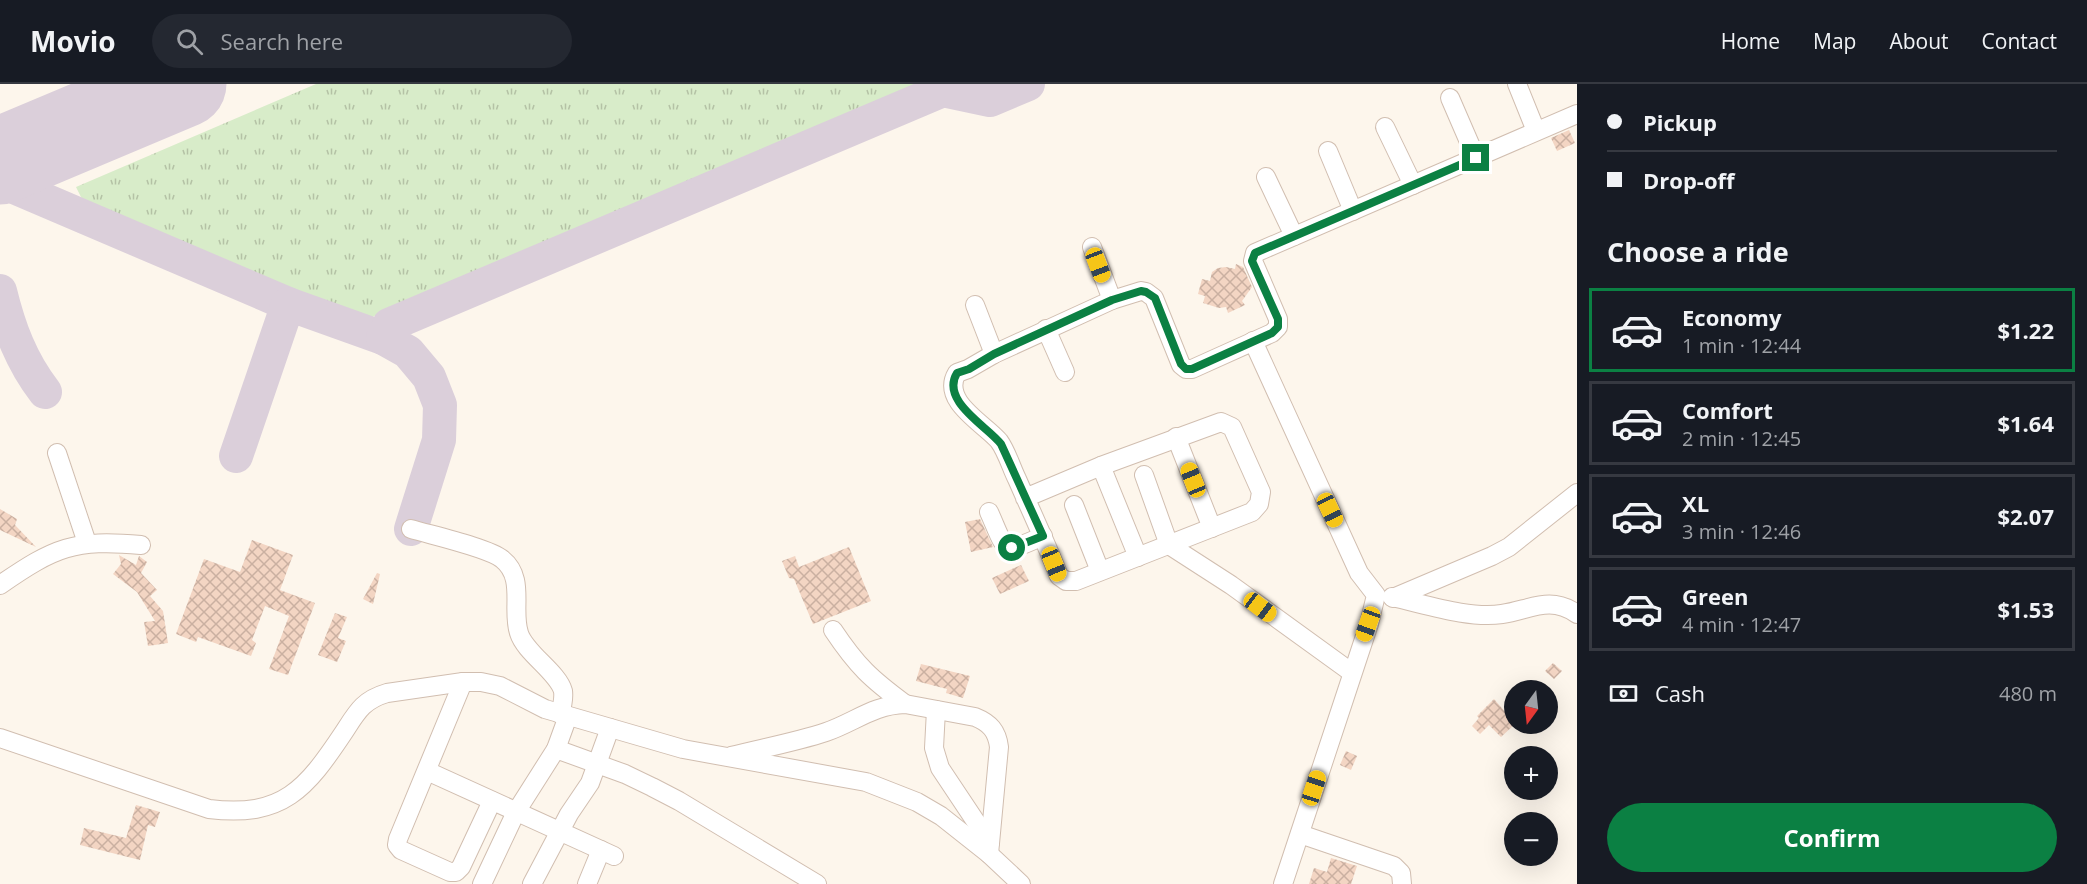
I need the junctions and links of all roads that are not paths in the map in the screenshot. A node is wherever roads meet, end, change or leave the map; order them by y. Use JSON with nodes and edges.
{"nodes":[{"id":1,"x":1517,"y":84,"type":"edge"},
{"id":2,"x":1450,"y":98,"type":"dead end"},
{"id":3,"x":1577,"y":114,"type":"edge"},
{"id":4,"x":1385,"y":127,"type":"dead end"},
{"id":5,"x":1536,"y":131,"type":"junction"},
{"id":6,"x":1328,"y":151,"type":"dead end"},
{"id":7,"x":1476,"y":158,"type":"junction"},
{"id":8,"x":1266,"y":177,"type":"dead end"},
{"id":9,"x":1413,"y":185,"type":"junction"},
{"id":10,"x":1353,"y":211,"type":"junction"},
{"id":11,"x":1294,"y":236,"type":"junction"},
{"id":12,"x":1092,"y":247,"type":"dead end"},
{"id":13,"x":1112,"y":300,"type":"junction"},
{"id":14,"x":975,"y":304,"type":"dead end"},
{"id":15,"x":1046,"y":329,"type":"junction"},
{"id":16,"x":1253,"y":341,"type":"junction"},
{"id":17,"x":994,"y":354,"type":"junction"},
{"id":18,"x":1065,"y":372,"type":"dead end"},
{"id":19,"x":1176,"y":438,"type":"junction"},
{"id":20,"x":57,"y":453,"type":"dead end"},
{"id":21,"x":1101,"y":466,"type":"junction"},
{"id":22,"x":1144,"y":475,"type":"dead end"},
{"id":23,"x":1577,"y":493,"type":"edge"},
{"id":24,"x":1025,"y":498,"type":"junction"},
{"id":25,"x":1074,"y":505,"type":"dead end"},
{"id":26,"x":989,"y":512,"type":"dead end"},
{"id":27,"x":1212,"y":528,"type":"junction"},
{"id":28,"x":411,"y":529,"type":"dead end"},
{"id":29,"x":1043,"y":536,"type":"junction"},
{"id":30,"x":87,"y":543,"type":"junction"},
{"id":31,"x":141,"y":545,"type":"dead end"},
{"id":32,"x":1169,"y":545,"type":"junction"},
{"id":33,"x":1138,"y":557,"type":"junction"},
{"id":34,"x":1100,"y":572,"type":"junction"},
{"id":35,"x":0,"y":585,"type":"edge"},
{"id":36,"x":1384,"y":596,"type":"junction"},
{"id":37,"x":1577,"y":614,"type":"edge"},
{"id":38,"x":833,"y":630,"type":"dead end"},
{"id":39,"x":1351,"y":672,"type":"junction"},
{"id":40,"x":463,"y":682,"type":"junction"},
{"id":41,"x":905,"y":704,"type":"junction"},
{"id":42,"x":936,"y":710,"type":"junction"},
{"id":43,"x":564,"y":715,"type":"junction"},
{"id":44,"x":610,"y":728,"type":"junction"},
{"id":45,"x":0,"y":738,"type":"edge"},
{"id":46,"x":556,"y":749,"type":"junction"},
{"id":47,"x":724,"y":758,"type":"junction"},
{"id":48,"x":597,"y":764,"type":"junction"},
{"id":49,"x":427,"y":771,"type":"junction"},
{"id":50,"x":492,"y":801,"type":"junction"},
{"id":51,"x":516,"y":812,"type":"junction"},
{"id":52,"x":560,"y":831,"type":"junction"},
{"id":53,"x":1300,"y":834,"type":"junction"},
{"id":54,"x":989,"y":848,"type":"junction"},
{"id":55,"x":1286,"y":876,"type":"edge"},
{"id":56,"x":482,"y":884,"type":"edge"},
{"id":57,"x":532,"y":884,"type":"edge"},
{"id":58,"x":587,"y":884,"type":"edge"},
{"id":59,"x":817,"y":884,"type":"edge"},
{"id":60,"x":1021,"y":884,"type":"edge"},
{"id":61,"x":1273,"y":884,"type":"edge"},
{"id":62,"x":1402,"y":884,"type":"edge"}],
"edges":[{"from":1,"to":5,"type":"street"},
{"from":2,"to":7,"type":"street"},
{"from":3,"to":5,"type":"street"},
{"from":4,"to":9,"type":"street"},
{"from":5,"to":7,"type":"street"},
{"from":6,"to":10,"type":"street"},
{"from":7,"to":9,"type":"street"},
{"from":8,"to":11,"type":"street"},
{"from":9,"to":10,"type":"street"},
{"from":10,"to":11,"type":"street"},
{"from":11,"to":16,"type":"street"},
{"from":12,"to":13,"type":"street"},
{"from":13,"to":15,"type":"street"},
{"from":13,"to":16,"type":"street"},
{"from":14,"to":17,"type":"street"},
{"from":15,"to":17,"type":"street"},
{"from":15,"to":18,"type":"street"},
{"from":16,"to":36,"type":"street"},
{"from":17,"to":24,"type":"street"},
{"from":19,"to":21,"type":"street"},
{"from":19,"to":27,"type":"street"},
{"from":19,"to":27,"type":"street"},
{"from":20,"to":30,"type":"street"},
{"from":21,"to":24,"type":"street"},
{"from":21,"to":33,"type":"street"},
{"from":22,"to":32,"type":"street"},
{"from":23,"to":36,"type":"street"},
{"from":24,"to":29,"type":"street"},
{"from":25,"to":34,"type":"street"},
{"from":26,"to":29,"type":"street"},
{"from":27,"to":32,"type":"street"},
{"from":28,"to":43,"type":"street"},
{"from":29,"to":34,"type":"street"},
{"from":30,"to":31,"type":"street"},
{"from":30,"to":35,"type":"street"},
{"from":32,"to":33,"type":"street"},
{"from":32,"to":39,"type":"street"},
{"from":33,"to":34,"type":"street"},
{"from":36,"to":37,"type":"street"},
{"from":36,"to":39,"type":"street"},
{"from":38,"to":41,"type":"street"},
{"from":39,"to":53,"type":"street"},
{"from":40,"to":43,"type":"street"},
{"from":40,"to":45,"type":"street"},
{"from":40,"to":49,"type":"street"},
{"from":41,"to":42,"type":"street"},
{"from":41,"to":47,"type":"street"},
{"from":42,"to":54,"type":"street"},
{"from":42,"to":54,"type":"street"},
{"from":43,"to":44,"type":"street"},
{"from":43,"to":46,"type":"street"},
{"from":44,"to":47,"type":"street"},
{"from":44,"to":48,"type":"street"},
{"from":46,"to":48,"type":"street"},
{"from":46,"to":51,"type":"street"},
{"from":47,"to":54,"type":"street"},
{"from":48,"to":52,"type":"street"},
{"from":48,"to":59,"type":"street"},
{"from":49,"to":50,"type":"street"},
{"from":49,"to":50,"type":"street"},
{"from":50,"to":51,"type":"street"},
{"from":51,"to":52,"type":"street"},
{"from":51,"to":56,"type":"street"},
{"from":52,"to":57,"type":"street"},
{"from":52,"to":58,"type":"street"},
{"from":53,"to":55,"type":"street"},
{"from":53,"to":62,"type":"street"},
{"from":54,"to":60,"type":"street"},
{"from":55,"to":61,"type":"street"}]}
